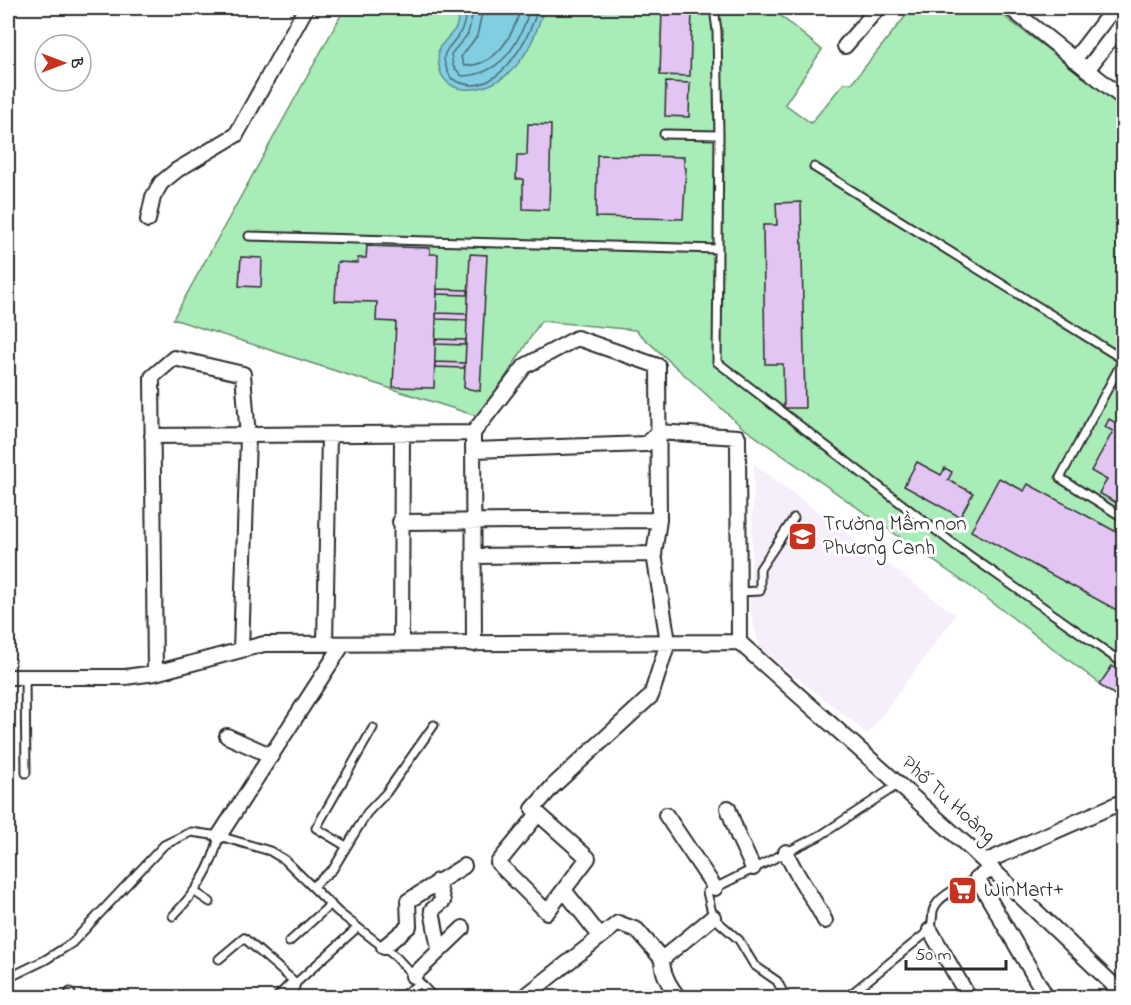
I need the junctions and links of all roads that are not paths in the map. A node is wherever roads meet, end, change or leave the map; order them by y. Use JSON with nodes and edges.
{"nodes":[{"id":1,"x":306,"y":8,"type":"edge"},
{"id":2,"x":714,"y":8,"type":"edge"},
{"id":3,"x":878,"y":8,"type":"edge"},
{"id":4,"x":1010,"y":8,"type":"edge"},
{"id":5,"x":1109,"y":9,"type":"edge"},
{"id":6,"x":1124,"y":21,"type":"edge"},
{"id":7,"x":845,"y":46,"type":"dead end"},
{"id":8,"x":1074,"y":60,"type":"junction"},
{"id":9,"x":1087,"y":70,"type":"junction"},
{"id":10,"x":1124,"y":99,"type":"edge"},
{"id":11,"x":664,"y":134,"type":"dead end"},
{"id":12,"x":719,"y":135,"type":"junction"},
{"id":13,"x":814,"y":167,"type":"dead end"},
{"id":14,"x":148,"y":220,"type":"dead end"},
{"id":15,"x":249,"y":236,"type":"dead end"},
{"id":16,"x":718,"y":249,"type":"junction"},
{"id":17,"x":1123,"y":360,"type":"edge"},
{"id":18,"x":658,"y":432,"type":"junction"},
{"id":19,"x":402,"y":433,"type":"junction"},
{"id":20,"x":472,"y":433,"type":"junction"},
{"id":21,"x":329,"y":435,"type":"junction"},
{"id":22,"x":152,"y":436,"type":"junction"},
{"id":23,"x":248,"y":437,"type":"junction"},
{"id":24,"x":474,"y":450,"type":"junction"},
{"id":25,"x":794,"y":518,"type":"dead end"},
{"id":26,"x":1124,"y":518,"type":"edge"},
{"id":27,"x":659,"y":520,"type":"junction"},
{"id":28,"x":475,"y":521,"type":"junction"},
{"id":29,"x":400,"y":522,"type":"junction"},
{"id":30,"x":654,"y":554,"type":"junction"},
{"id":31,"x":475,"y":556,"type":"junction"},
{"id":32,"x":739,"y":592,"type":"junction"},
{"id":33,"x":401,"y":642,"type":"junction"},
{"id":34,"x":668,"y":642,"type":"junction"},
{"id":35,"x":739,"y":642,"type":"junction"},
{"id":36,"x":325,"y":643,"type":"junction"},
{"id":37,"x":343,"y":644,"type":"junction"},
{"id":38,"x":474,"y":644,"type":"junction"},
{"id":39,"x":241,"y":650,"type":"junction"},
{"id":40,"x":1124,"y":664,"type":"edge"},
{"id":41,"x":155,"y":673,"type":"junction"},
{"id":42,"x":8,"y":677,"type":"edge"},
{"id":43,"x":25,"y":677,"type":"junction"},
{"id":44,"x":434,"y":725,"type":"dead end"},
{"id":45,"x":373,"y":728,"type":"dead end"},
{"id":46,"x":227,"y":736,"type":"dead end"},
{"id":47,"x":272,"y":756,"type":"junction"},
{"id":48,"x":26,"y":773,"type":"dead end"},
{"id":49,"x":898,"y":784,"type":"junction"},
{"id":50,"x":1124,"y":801,"type":"edge"},
{"id":51,"x":728,"y":808,"type":"dead end"},
{"id":52,"x":538,"y":814,"type":"junction"},
{"id":53,"x":666,"y":815,"type":"dead end"},
{"id":54,"x":219,"y":836,"type":"junction"},
{"id":55,"x":346,"y":846,"type":"junction"},
{"id":56,"x":786,"y":852,"type":"junction"},
{"id":57,"x":464,"y":866,"type":"dead end"},
{"id":58,"x":989,"y":866,"type":"junction"},
{"id":59,"x":753,"y":868,"type":"junction"},
{"id":60,"x":977,"y":878,"type":"junction"},
{"id":61,"x":437,"y":881,"type":"junction"},
{"id":62,"x":313,"y":886,"type":"junction"},
{"id":63,"x":716,"y":888,"type":"junction"},
{"id":64,"x":564,"y":890,"type":"junction"},
{"id":65,"x":195,"y":892,"type":"junction"},
{"id":66,"x":210,"y":902,"type":"dead end"},
{"id":67,"x":331,"y":904,"type":"junction"},
{"id":68,"x":173,"y":916,"type":"dead end"},
{"id":69,"x":713,"y":917,"type":"junction"},
{"id":70,"x":825,"y":921,"type":"dead end"},
{"id":71,"x":463,"y":927,"type":"dead end"},
{"id":72,"x":357,"y":928,"type":"junction"},
{"id":73,"x":930,"y":930,"type":"junction"},
{"id":74,"x":600,"y":936,"type":"junction"},
{"id":75,"x":289,"y":942,"type":"dead end"},
{"id":76,"x":384,"y":947,"type":"junction"},
{"id":77,"x":439,"y":949,"type":"junction"},
{"id":78,"x":219,"y":959,"type":"dead end"},
{"id":79,"x":662,"y":959,"type":"junction"},
{"id":80,"x":8,"y":978,"type":"edge"},
{"id":81,"x":416,"y":980,"type":"junction"},
{"id":82,"x":296,"y":983,"type":"junction"},
{"id":83,"x":1124,"y":995,"type":"edge"},
{"id":84,"x":276,"y":998,"type":"edge"},
{"id":85,"x":286,"y":998,"type":"edge"},
{"id":86,"x":398,"y":998,"type":"edge"},
{"id":87,"x":434,"y":998,"type":"edge"},
{"id":88,"x":524,"y":998,"type":"edge"},
{"id":89,"x":679,"y":998,"type":"edge"},
{"id":90,"x":786,"y":998,"type":"edge"},
{"id":91,"x":846,"y":998,"type":"edge"},
{"id":92,"x":969,"y":998,"type":"edge"},
{"id":93,"x":1047,"y":998,"type":"edge"}],
"edges":[{"from":1,"to":14,"type":"street"},
{"from":2,"to":12,"type":"lane"},
{"from":3,"to":7,"type":"street"},
{"from":4,"to":8,"type":"street"},
{"from":5,"to":8,"type":"street"},
{"from":6,"to":9,"type":"street"},
{"from":8,"to":9,"type":"street"},
{"from":9,"to":10,"type":"street"},
{"from":11,"to":12,"type":"lane"},
{"from":12,"to":16,"type":"lane"},
{"from":13,"to":17,"type":"lane"},
{"from":15,"to":16,"type":"lane"},
{"from":16,"to":40,"type":"lane"},
{"from":17,"to":26,"type":"lane"},
{"from":18,"to":20,"type":"street"},
{"from":18,"to":24,"type":"street"},
{"from":18,"to":27,"type":"street"},
{"from":18,"to":32,"type":"street"},
{"from":19,"to":20,"type":"street"},
{"from":19,"to":21,"type":"street"},
{"from":19,"to":29,"type":"street"},
{"from":20,"to":24,"type":"street"},
{"from":21,"to":23,"type":"street"},
{"from":21,"to":36,"type":"street"},
{"from":22,"to":23,"type":"street"},
{"from":22,"to":23,"type":"street"},
{"from":22,"to":41,"type":"street"},
{"from":23,"to":39,"type":"street"},
{"from":24,"to":28,"type":"street"},
{"from":25,"to":32,"type":"lane"},
{"from":27,"to":28,"type":"street"},
{"from":27,"to":30,"type":"street"},
{"from":28,"to":29,"type":"street"},
{"from":28,"to":31,"type":"street"},
{"from":29,"to":33,"type":"street"},
{"from":30,"to":31,"type":"street"},
{"from":30,"to":34,"type":"street"},
{"from":31,"to":38,"type":"street"},
{"from":32,"to":35,"type":"street"},
{"from":33,"to":37,"type":"street"},
{"from":33,"to":38,"type":"street"},
{"from":34,"to":35,"type":"street"},
{"from":34,"to":38,"type":"street"},
{"from":34,"to":52,"type":"street"},
{"from":35,"to":49,"type":"street","name":"Phố Tu Hoàng"},
{"from":36,"to":37,"type":"street"},
{"from":36,"to":39,"type":"street"},
{"from":37,"to":47,"type":"street"},
{"from":39,"to":41,"type":"street"},
{"from":41,"to":43,"type":"street"},
{"from":42,"to":43,"type":"street"},
{"from":43,"to":48,"type":"lane"},
{"from":44,"to":55,"type":"lane"},
{"from":45,"to":55,"type":"lane"},
{"from":46,"to":47,"type":"street"},
{"from":47,"to":54,"type":"street"},
{"from":49,"to":56,"type":"lane"},
{"from":49,"to":58,"type":"street","name":"Phố Tu Hoàng"},
{"from":50,"to":58,"type":"street"},
{"from":51,"to":59,"type":"street"},
{"from":52,"to":64,"type":"street"},
{"from":52,"to":64,"type":"street"},
{"from":53,"to":63,"type":"street"},
{"from":54,"to":62,"type":"lane"},
{"from":54,"to":65,"type":"lane"},
{"from":54,"to":80,"type":"lane"},
{"from":55,"to":62,"type":"lane"},
{"from":56,"to":59,"type":"lane"},
{"from":56,"to":70,"type":"street"},
{"from":57,"to":61,"type":"street"},
{"from":58,"to":60,"type":"street"},
{"from":58,"to":83,"type":"street","name":"Phố Tu Hoàng"},
{"from":59,"to":63,"type":"lane"},
{"from":60,"to":73,"type":"lane"},
{"from":60,"to":93,"type":"street"},
{"from":61,"to":76,"type":"street"},
{"from":61,"to":77,"type":"street"},
{"from":62,"to":67,"type":"lane"},
{"from":63,"to":69,"type":"lane"},
{"from":64,"to":74,"type":"street"},
{"from":65,"to":66,"type":"lane"},
{"from":65,"to":68,"type":"lane"},
{"from":67,"to":72,"type":"lane"},
{"from":67,"to":75,"type":"lane"},
{"from":69,"to":79,"type":"street"},
{"from":69,"to":90,"type":"lane"},
{"from":71,"to":77,"type":"street"},
{"from":72,"to":76,"type":"lane"},
{"from":72,"to":82,"type":"lane"},
{"from":73,"to":91,"type":"lane"},
{"from":73,"to":92,"type":"street"},
{"from":74,"to":79,"type":"street"},
{"from":74,"to":88,"type":"street"},
{"from":76,"to":81,"type":"lane"},
{"from":77,"to":81,"type":"street"},
{"from":78,"to":82,"type":"lane"},
{"from":79,"to":89,"type":"street"},
{"from":81,"to":86,"type":"lane"},
{"from":81,"to":87,"type":"lane"},
{"from":82,"to":84,"type":"lane"},
{"from":82,"to":85,"type":"lane"}]}
